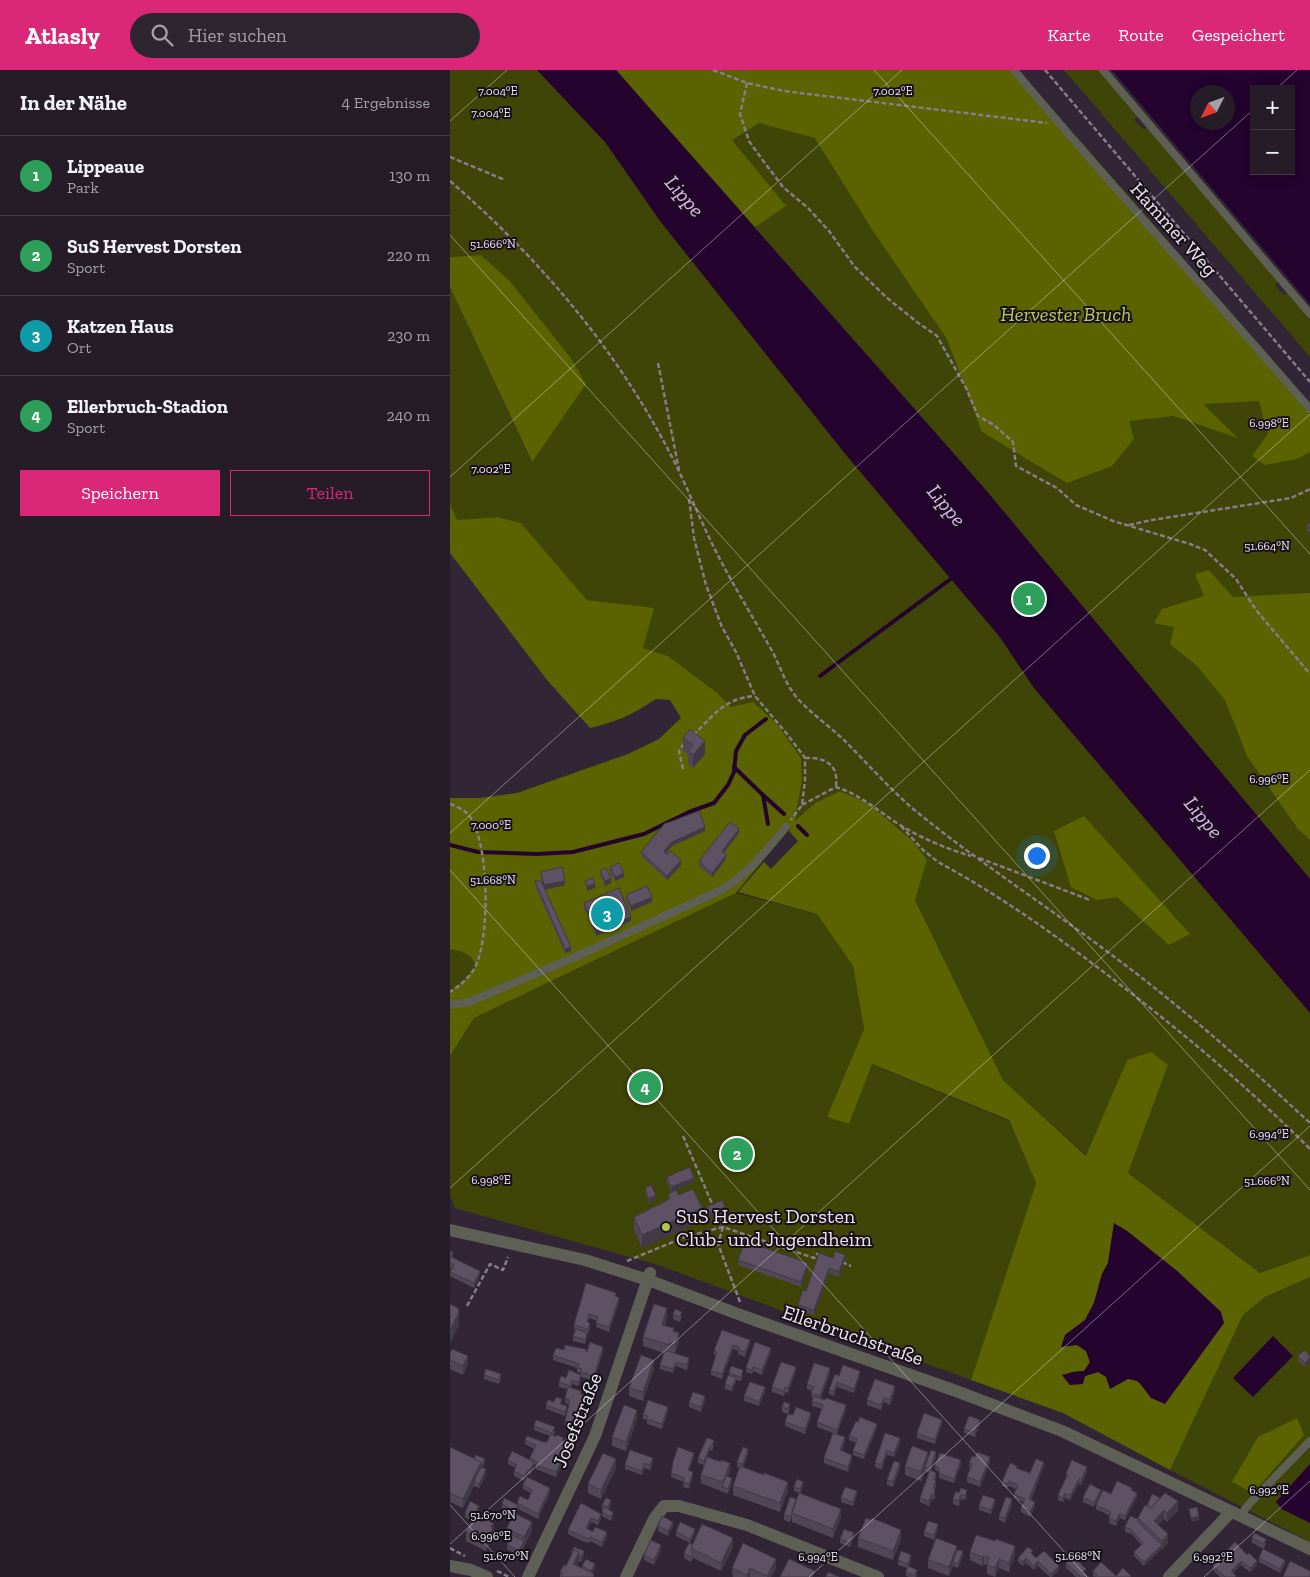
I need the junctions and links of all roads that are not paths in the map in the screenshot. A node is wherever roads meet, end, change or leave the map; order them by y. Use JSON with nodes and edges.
{"nodes":[{"id":1,"x":1014,"y":70,"type":"edge"},
{"id":2,"x":1103,"y":70,"type":"edge"},
{"id":3,"x":1310,"y":314,"type":"edge"},
{"id":4,"x":1310,"y":409,"type":"edge"},
{"id":5,"x":786,"y":826,"type":"road end"},
{"id":6,"x":450,"y":1004,"type":"edge"},
{"id":7,"x":450,"y":1230,"type":"edge"},
{"id":8,"x":649,"y":1277,"type":"junction"},
{"id":9,"x":1310,"y":1441,"type":"edge"},
{"id":10,"x":1235,"y":1514,"type":"junction"},
{"id":11,"x":1310,"y":1549,"type":"edge"},
{"id":12,"x":451,"y":1566,"type":"edge"},
{"id":13,"x":461,"y":1577,"type":"edge"},
{"id":14,"x":487,"y":1577,"type":"edge"},
{"id":15,"x":528,"y":1577,"type":"edge"},
{"id":16,"x":626,"y":1577,"type":"edge"},
{"id":17,"x":878,"y":1577,"type":"edge"},
{"id":18,"x":1169,"y":1577,"type":"edge"}],
"edges":[{"from":1,"to":4,"type":"lane","name":"Hammer Weg"},
{"from":2,"to":3,"type":"lane"},
{"from":5,"to":6,"type":"lane"},
{"from":7,"to":8,"type":"street","name":"Ellerbruchstraße"},
{"from":8,"to":10,"type":"street","name":"Ellerbruchstraße"},
{"from":8,"to":15,"type":"street","name":"Josefstraße"},
{"from":9,"to":10,"type":"lane"},
{"from":10,"to":11,"type":"street","name":"Ellerbruchstraße"},
{"from":10,"to":18,"type":"street"},
{"from":12,"to":13,"type":"street"},
{"from":12,"to":14,"type":"street"},
{"from":16,"to":17,"type":"street"}]}
